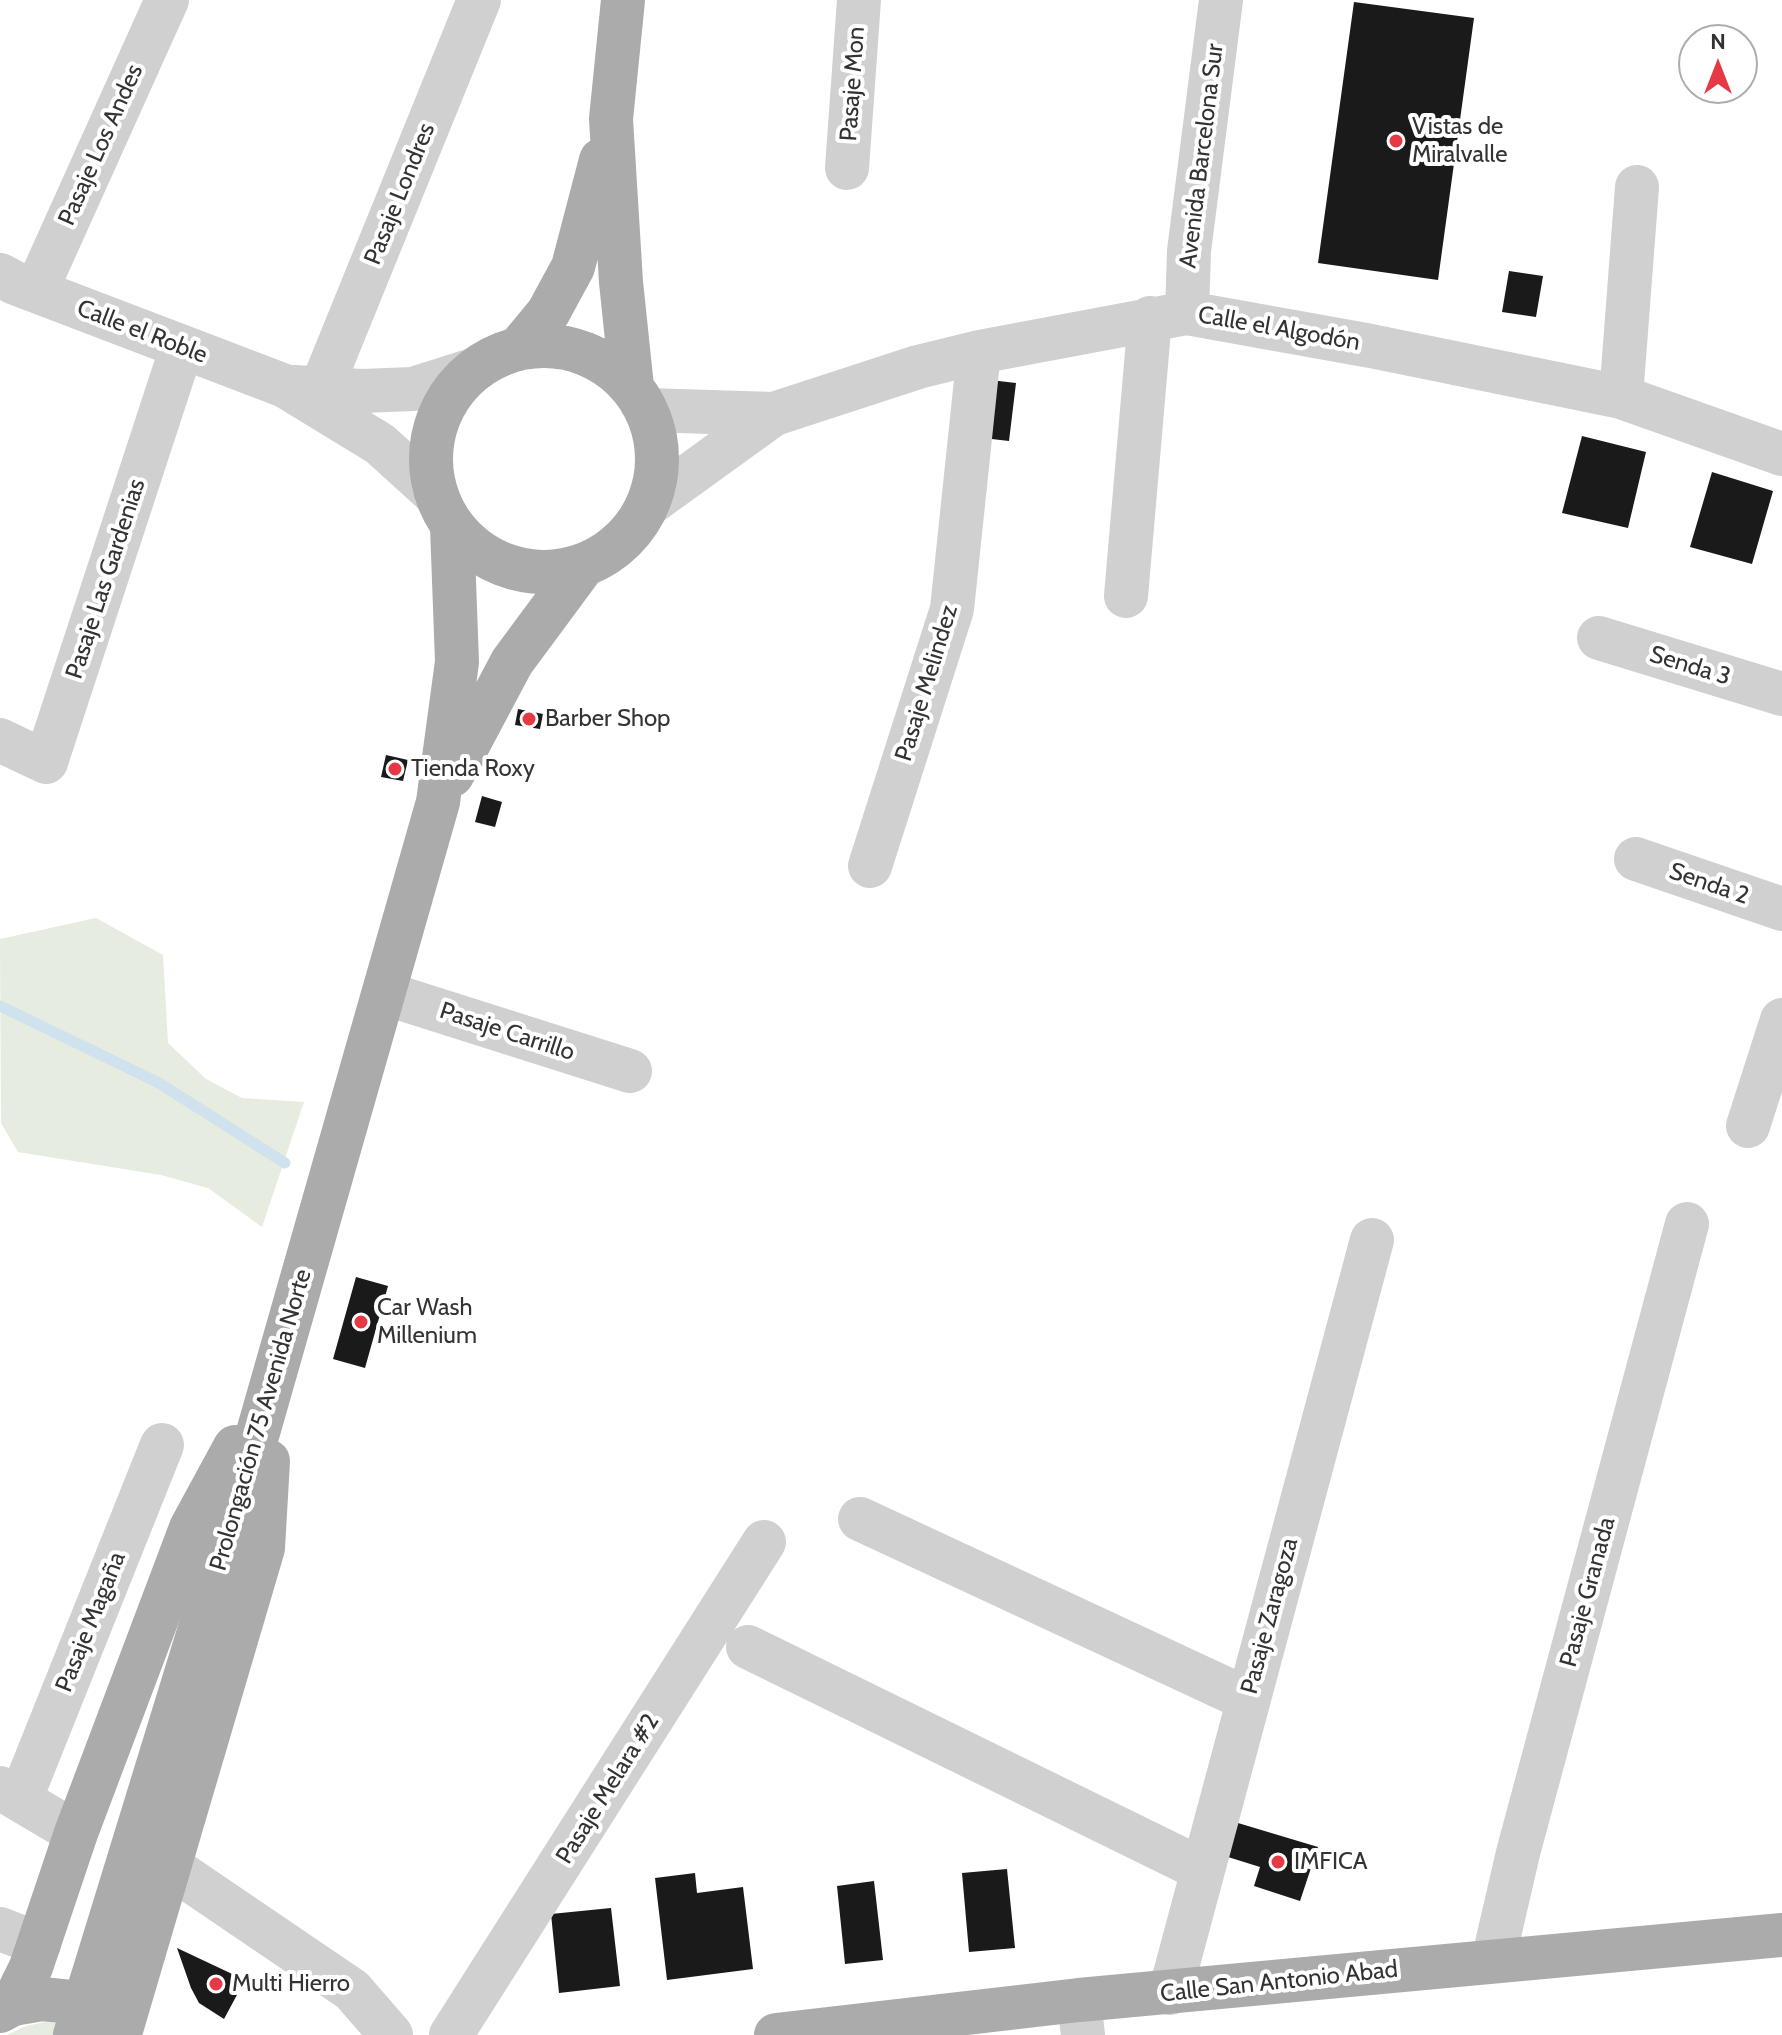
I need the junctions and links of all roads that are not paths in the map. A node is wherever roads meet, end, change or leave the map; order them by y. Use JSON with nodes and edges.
{"nodes":[{"id":1,"x":167,"y":0,"type":"edge"},
{"id":2,"x":479,"y":0,"type":"edge"},
{"id":3,"x":623,"y":0,"type":"edge"},
{"id":4,"x":859,"y":0,"type":"edge"},
{"id":5,"x":1221,"y":0,"type":"edge"},
{"id":6,"x":611,"y":119,"type":"junction"},
{"id":7,"x":847,"y":168,"type":"dead end"},
{"id":8,"x":1637,"y":187,"type":"dead end"},
{"id":9,"x":13,"y":285,"type":"edge"},
{"id":10,"x":1168,"y":316,"type":"junction"},
{"id":11,"x":182,"y":347,"type":"junction"},
{"id":12,"x":519,"y":348,"type":"junction"},
{"id":13,"x":979,"y":352,"type":"junction"},
{"id":14,"x":476,"y":369,"type":"junction"},
{"id":15,"x":303,"y":387,"type":"junction"},
{"id":16,"x":1621,"y":397,"type":"junction"},
{"id":17,"x":639,"y":399,"type":"junction"},
{"id":18,"x":774,"y":414,"type":"junction"},
{"id":19,"x":1782,"y":454,"type":"edge"},
{"id":20,"x":648,"y":505,"type":"junction"},
{"id":21,"x":444,"y":510,"type":"junction"},
{"id":22,"x":583,"y":566,"type":"junction"},
{"id":23,"x":1126,"y":596,"type":"dead end"},
{"id":24,"x":1599,"y":638,"type":"dead end"},
{"id":25,"x":1782,"y":694,"type":"edge"},
{"id":26,"x":0,"y":740,"type":"edge"},
{"id":27,"x":438,"y":802,"type":"junction"},
{"id":28,"x":1636,"y":859,"type":"dead end"},
{"id":29,"x":870,"y":866,"type":"dead end"},
{"id":30,"x":1782,"y":909,"type":"edge"},
{"id":31,"x":384,"y":993,"type":"junction"},
{"id":32,"x":1782,"y":1020,"type":"edge"},
{"id":33,"x":630,"y":1071,"type":"dead end"},
{"id":34,"x":1748,"y":1126,"type":"dead end"},
{"id":35,"x":1687,"y":1224,"type":"dead end"},
{"id":36,"x":1372,"y":1240,"type":"dead end"},
{"id":37,"x":274,"y":1375,"type":"junction"},
{"id":38,"x":162,"y":1445,"type":"dead end"},
{"id":39,"x":860,"y":1519,"type":"dead end"},
{"id":40,"x":764,"y":1542,"type":"dead end"},
{"id":41,"x":748,"y":1647,"type":"dead end"},
{"id":42,"x":1247,"y":1699,"type":"junction"},
{"id":43,"x":10,"y":1794,"type":"edge"},
{"id":44,"x":76,"y":1833,"type":"junction"},
{"id":45,"x":168,"y":1865,"type":"junction"},
{"id":46,"x":1203,"y":1870,"type":"junction"},
{"id":47,"x":1782,"y":1935,"type":"edge"},
{"id":48,"x":20,"y":1937,"type":"edge"},
{"id":49,"x":1493,"y":1961,"type":"junction"},
{"id":50,"x":1170,"y":1993,"type":"junction"},
{"id":51,"x":6,"y":2008,"type":"edge"},
{"id":52,"x":1081,"y":2018,"type":"edge"},
{"id":53,"x":122,"y":2033,"type":"edge"},
{"id":54,"x":75,"y":2035,"type":"edge"},
{"id":55,"x":391,"y":2035,"type":"edge"},
{"id":56,"x":451,"y":2035,"type":"edge"},
{"id":57,"x":776,"y":2035,"type":"edge"}],
"edges":[{"from":1,"to":9,"type":"street","name":"Pasaje Los Andes"},
{"from":2,"to":15,"type":"street","name":"Pasaje Londres"},
{"from":3,"to":6,"type":"main road"},
{"from":4,"to":7,"type":"street","name":"Pasaje Mon"},
{"from":5,"to":10,"type":"street","name":"Avenida Barcelona Sur"},
{"from":6,"to":12,"type":"main road"},
{"from":6,"to":17,"type":"main road"},
{"from":8,"to":16,"type":"street"},
{"from":9,"to":11,"type":"street","name":"Calle el Roble"},
{"from":10,"to":13,"type":"street","name":"Calle el Algodón"},
{"from":10,"to":16,"type":"street","name":"Calle el Algodón"},
{"from":10,"to":23,"type":"street","name":"Avenida Barcelona Sur"},
{"from":11,"to":15,"type":"street","name":"Calle el Roble"},
{"from":11,"to":26,"type":"street","name":"Pasaje Las Gardenias"},
{"from":12,"to":14,"type":"main road"},
{"from":12,"to":17,"type":"main road"},
{"from":13,"to":18,"type":"street","name":"Calle el Algodón"},
{"from":13,"to":29,"type":"street","name":"Pasaje Melindez"},
{"from":14,"to":15,"type":"street","name":"Calle el Roble"},
{"from":14,"to":21,"type":"main road"},
{"from":15,"to":21,"type":"street","name":"Calle el Roble"},
{"from":16,"to":19,"type":"street","name":"Calle el Algodón"},
{"from":17,"to":18,"type":"street","name":"Calle el Algodón"},
{"from":17,"to":20,"type":"main road"},
{"from":18,"to":20,"type":"street","name":"Calle el Algodón"},
{"from":20,"to":22,"type":"main road"},
{"from":21,"to":22,"type":"main road"},
{"from":21,"to":27,"type":"main road","name":"Prolongación 75 Avenida Norte"},
{"from":22,"to":27,"type":"main road","name":"Prolongación 75 Avenida Norte"},
{"from":24,"to":25,"type":"street","name":"Senda 3"},
{"from":27,"to":31,"type":"main road","name":"Prolongación 75 Avenida Norte"},
{"from":28,"to":30,"type":"street","name":"Senda 2"},
{"from":31,"to":33,"type":"street","name":"Pasaje Carrillo"},
{"from":31,"to":37,"type":"main road","name":"Prolongación 75 Avenida Norte"},
{"from":32,"to":34,"type":"street"},
{"from":35,"to":49,"type":"street","name":"Pasaje Granada"},
{"from":36,"to":42,"type":"street","name":"Pasaje Zaragoza"},
{"from":37,"to":44,"type":"main road"},
{"from":37,"to":45,"type":"main road"},
{"from":37,"to":54,"type":"main road","name":"Prolongación 75 Avenida Norte","bridge":true},
{"from":38,"to":43,"type":"street","name":"Pasaje Magaña"},
{"from":39,"to":42,"type":"street"},
{"from":40,"to":56,"type":"street","name":"Pasaje Melara #2"},
{"from":41,"to":46,"type":"street"},
{"from":42,"to":46,"type":"street","name":"Pasaje Zaragoza"},
{"from":43,"to":44,"type":"street"},
{"from":44,"to":48,"type":"main road"},
{"from":45,"to":53,"type":"main road"},
{"from":45,"to":55,"type":"street"},
{"from":46,"to":50,"type":"street","name":"Pasaje Zaragoza"},
{"from":47,"to":49,"type":"main road","name":"Calle San Antonio Abad"},
{"from":48,"to":51,"type":"main road"},
{"from":49,"to":50,"type":"main road","name":"Calle San Antonio Abad"},
{"from":50,"to":52,"type":"main road","name":"Calle San Antonio Abad"},
{"from":51,"to":53,"type":"main road"},
{"from":52,"to":57,"type":"main road","name":"Calle San Antonio Abad"}]}
